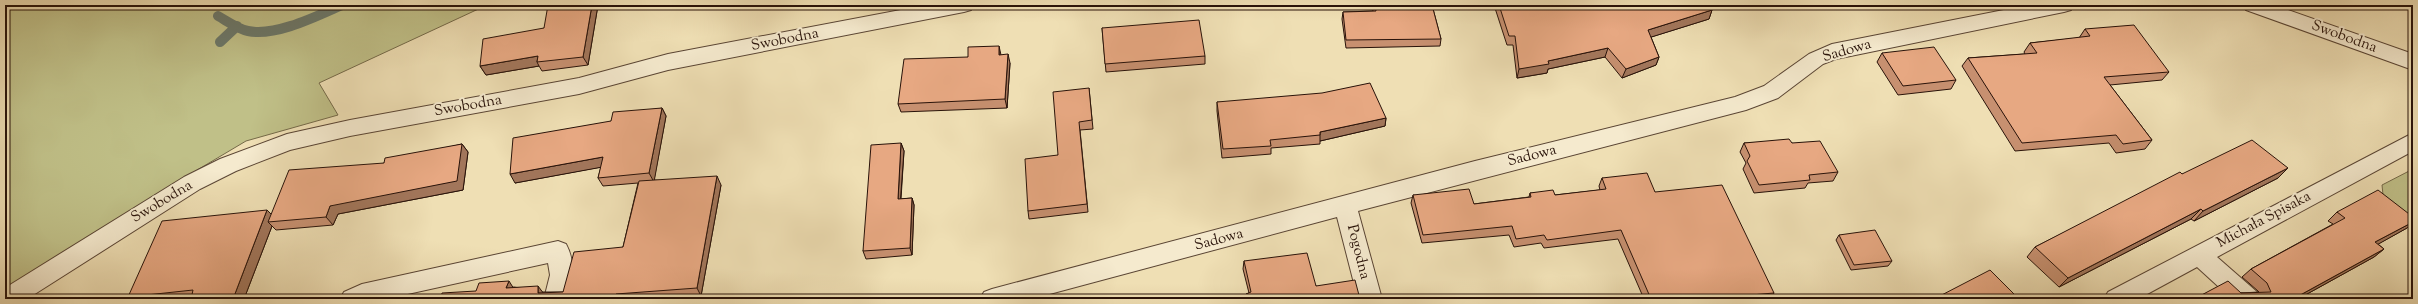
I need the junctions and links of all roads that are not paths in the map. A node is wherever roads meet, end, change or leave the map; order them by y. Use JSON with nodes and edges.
{"nodes":[{"id":1,"x":964,"y":5,"type":"edge"},
{"id":2,"x":2064,"y":5,"type":"edge"},
{"id":3,"x":2253,"y":5,"type":"edge"},
{"id":4,"x":2298,"y":5,"type":"edge"},
{"id":5,"x":2316,"y":27,"type":"junction"},
{"id":6,"x":2413,"y":62,"type":"edge"},
{"id":7,"x":2413,"y":142,"type":"edge"},
{"id":8,"x":1344,"y":205,"type":"junction"},
{"id":9,"x":2199,"y":255,"type":"junction"},
{"id":10,"x":7,"y":299,"type":"edge"},
{"id":11,"x":352,"y":299,"type":"edge"},
{"id":12,"x":556,"y":299,"type":"edge"},
{"id":13,"x":992,"y":299,"type":"edge"},
{"id":14,"x":1370,"y":299,"type":"edge"},
{"id":15,"x":2116,"y":299,"type":"edge"},
{"id":16,"x":2249,"y":299,"type":"edge"}],
"edges":[{"from":1,"to":10,"type":"street","name":"Swobodna"},
{"from":2,"to":8,"type":"street","name":"Sadowa"},
{"from":3,"to":5,"type":"street","name":"Swobodna"},
{"from":4,"to":5,"type":"street"},
{"from":5,"to":6,"type":"street","name":"Swobodna"},
{"from":7,"to":9,"type":"street","name":"Michała Spisaka"},
{"from":8,"to":13,"type":"street","name":"Sadowa"},
{"from":8,"to":14,"type":"street","name":"Pogodna"},
{"from":9,"to":15,"type":"street","name":"Michała Spisaka"},
{"from":9,"to":16,"type":"street"},
{"from":11,"to":12,"type":"street"}]}
